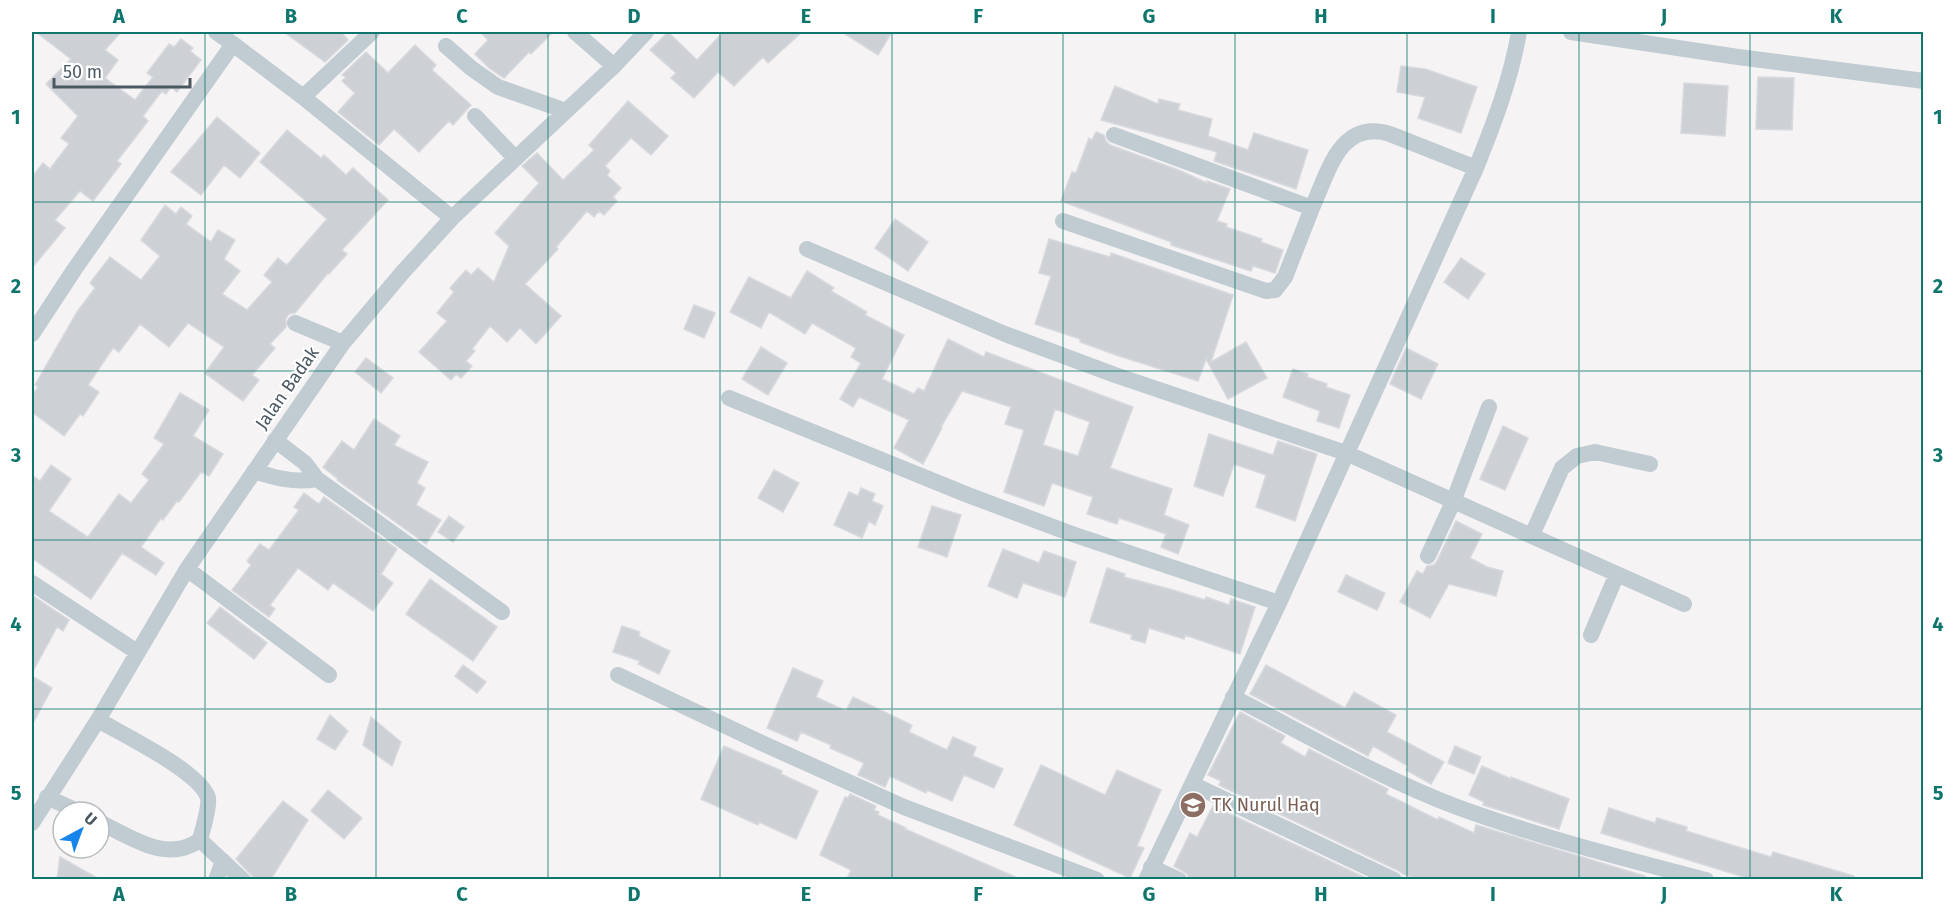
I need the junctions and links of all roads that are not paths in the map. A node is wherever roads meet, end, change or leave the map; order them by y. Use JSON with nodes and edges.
{"nodes":[{"id":1,"x":216,"y":32,"type":"edge"},
{"id":2,"x":372,"y":32,"type":"edge"},
{"id":3,"x":575,"y":32,"type":"edge"},
{"id":4,"x":646,"y":32,"type":"edge"},
{"id":5,"x":1519,"y":32,"type":"edge"},
{"id":6,"x":1571,"y":32,"type":"edge"},
{"id":7,"x":233,"y":44,"type":"junction"},
{"id":8,"x":446,"y":46,"type":"dead end"},
{"id":9,"x":614,"y":66,"type":"junction"},
{"id":10,"x":1923,"y":81,"type":"edge"},
{"id":11,"x":303,"y":97,"type":"junction"},
{"id":12,"x":566,"y":111,"type":"junction"},
{"id":13,"x":475,"y":116,"type":"dead end"},
{"id":14,"x":1114,"y":135,"type":"dead end"},
{"id":15,"x":515,"y":158,"type":"junction"},
{"id":16,"x":1476,"y":168,"type":"junction"},
{"id":17,"x":1312,"y":208,"type":"junction"},
{"id":18,"x":452,"y":218,"type":"junction"},
{"id":19,"x":1063,"y":221,"type":"dead end"},
{"id":20,"x":807,"y":249,"type":"dead end"},
{"id":21,"x":296,"y":323,"type":"dead end"},
{"id":22,"x":32,"y":334,"type":"edge"},
{"id":23,"x":343,"y":343,"type":"junction"},
{"id":24,"x":729,"y":398,"type":"dead end"},
{"id":25,"x":1489,"y":407,"type":"dead end"},
{"id":26,"x":275,"y":440,"type":"junction"},
{"id":27,"x":1346,"y":453,"type":"junction"},
{"id":28,"x":1650,"y":464,"type":"dead end"},
{"id":29,"x":254,"y":471,"type":"junction"},
{"id":30,"x":317,"y":479,"type":"junction"},
{"id":31,"x":1454,"y":502,"type":"junction"},
{"id":32,"x":1532,"y":535,"type":"junction"},
{"id":33,"x":1428,"y":556,"type":"dead end"},
{"id":34,"x":188,"y":569,"type":"junction"},
{"id":35,"x":1617,"y":574,"type":"junction"},
{"id":36,"x":32,"y":583,"type":"edge"},
{"id":37,"x":1279,"y":603,"type":"junction"},
{"id":38,"x":1684,"y":604,"type":"dead end"},
{"id":39,"x":502,"y":612,"type":"dead end"},
{"id":40,"x":1591,"y":635,"type":"dead end"},
{"id":41,"x":137,"y":652,"type":"junction"},
{"id":42,"x":329,"y":675,"type":"dead end"},
{"id":43,"x":618,"y":675,"type":"dead end"},
{"id":44,"x":1233,"y":697,"type":"junction"},
{"id":45,"x":98,"y":720,"type":"junction"},
{"id":46,"x":1192,"y":784,"type":"junction"},
{"id":47,"x":47,"y":797,"type":"junction"},
{"id":48,"x":53,"y":800,"type":"edge"},
{"id":49,"x":32,"y":823,"type":"edge"},
{"id":50,"x":111,"y":828,"type":"edge"},
{"id":51,"x":200,"y":840,"type":"junction"},
{"id":52,"x":223,"y":861,"type":"junction"},
{"id":53,"x":1149,"y":873,"type":"edge"},
{"id":54,"x":216,"y":879,"type":"edge"},
{"id":55,"x":243,"y":879,"type":"edge"},
{"id":56,"x":1097,"y":879,"type":"edge"},
{"id":57,"x":1179,"y":879,"type":"edge"},
{"id":58,"x":1394,"y":879,"type":"edge"},
{"id":59,"x":1706,"y":879,"type":"edge"}],
"edges":[{"from":1,"to":7,"type":"street"},
{"from":2,"to":11,"type":"street"},
{"from":3,"to":9,"type":"street"},
{"from":4,"to":9,"type":"street","name":"Jalan Badak"},
{"from":5,"to":16,"type":"street"},
{"from":6,"to":10,"type":"street"},
{"from":7,"to":11,"type":"street"},
{"from":7,"to":22,"type":"street"},
{"from":8,"to":12,"type":"street"},
{"from":9,"to":12,"type":"street","name":"Jalan Badak"},
{"from":11,"to":18,"type":"street"},
{"from":12,"to":15,"type":"street","name":"Jalan Badak"},
{"from":13,"to":15,"type":"street"},
{"from":14,"to":17,"type":"street"},
{"from":15,"to":18,"type":"street","name":"Jalan Badak"},
{"from":16,"to":17,"type":"street"},
{"from":16,"to":27,"type":"street"},
{"from":17,"to":19,"type":"street"},
{"from":18,"to":23,"type":"street","name":"Jalan Badak"},
{"from":20,"to":27,"type":"street"},
{"from":21,"to":23,"type":"street"},
{"from":23,"to":26,"type":"street","name":"Jalan Badak"},
{"from":24,"to":37,"type":"street"},
{"from":25,"to":31,"type":"street"},
{"from":26,"to":29,"type":"street","name":"Jalan Badak"},
{"from":26,"to":30,"type":"street"},
{"from":27,"to":31,"type":"street"},
{"from":27,"to":37,"type":"street"},
{"from":28,"to":32,"type":"street"},
{"from":29,"to":30,"type":"street"},
{"from":29,"to":34,"type":"street","name":"Jalan Badak"},
{"from":30,"to":39,"type":"street"},
{"from":31,"to":32,"type":"street"},
{"from":31,"to":33,"type":"street"},
{"from":32,"to":35,"type":"street"},
{"from":34,"to":41,"type":"street","name":"Jalan Badak"},
{"from":34,"to":42,"type":"street"},
{"from":35,"to":38,"type":"street"},
{"from":35,"to":40,"type":"street"},
{"from":36,"to":41,"type":"street"},
{"from":37,"to":44,"type":"street"},
{"from":41,"to":45,"type":"street","name":"Jalan Badak"},
{"from":43,"to":56,"type":"street"},
{"from":44,"to":46,"type":"street"},
{"from":44,"to":59,"type":"street"},
{"from":45,"to":47,"type":"street","name":"Jalan Badak"},
{"from":45,"to":51,"type":"street"},
{"from":46,"to":53,"type":"street"},
{"from":46,"to":58,"type":"street"},
{"from":47,"to":48,"type":"street"},
{"from":47,"to":49,"type":"street","name":"Jalan Badak"},
{"from":50,"to":51,"type":"street"},
{"from":51,"to":52,"type":"street"},
{"from":52,"to":54,"type":"street"},
{"from":52,"to":55,"type":"street"},
{"from":53,"to":57,"type":"street"}]}
